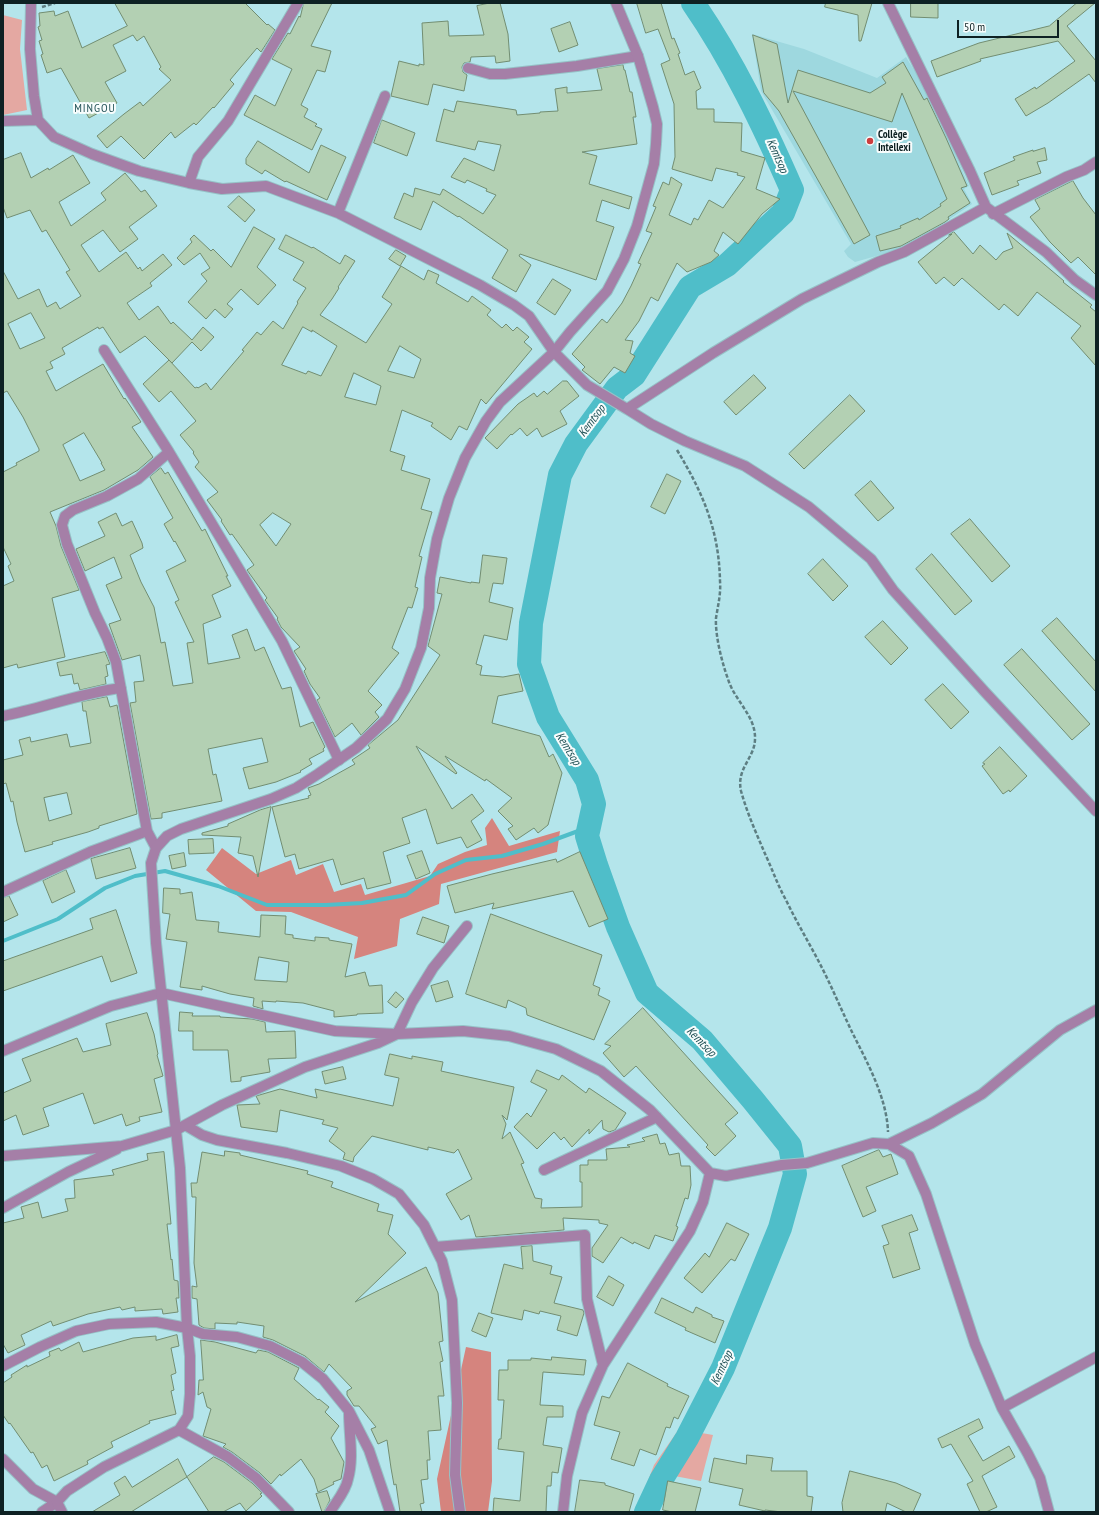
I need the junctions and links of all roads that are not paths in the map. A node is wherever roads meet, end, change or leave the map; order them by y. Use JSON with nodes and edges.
{"nodes":[{"id":1,"x":31,"y":3,"type":"edge"},
{"id":2,"x":298,"y":3,"type":"edge"},
{"id":3,"x":616,"y":3,"type":"edge"},
{"id":4,"x":888,"y":3,"type":"edge"},
{"id":5,"x":638,"y":56,"type":"junction"},
{"id":6,"x":468,"y":68,"type":"dead end"},
{"id":7,"x":385,"y":96,"type":"dead end"},
{"id":8,"x":38,"y":120,"type":"junction"},
{"id":9,"x":3,"y":121,"type":"edge"},
{"id":10,"x":1096,"y":162,"type":"edge"},
{"id":11,"x":189,"y":183,"type":"junction"},
{"id":12,"x":990,"y":211,"type":"junction"},
{"id":13,"x":338,"y":213,"type":"junction"},
{"id":14,"x":1096,"y":295,"type":"edge"},
{"id":15,"x":104,"y":350,"type":"dead end"},
{"id":16,"x":554,"y":352,"type":"junction"},
{"id":17,"x":624,"y":407,"type":"junction"},
{"id":18,"x":169,"y":452,"type":"junction"},
{"id":19,"x":121,"y":688,"type":"junction"},
{"id":20,"x":3,"y":716,"type":"edge"},
{"id":21,"x":339,"y":760,"type":"junction"},
{"id":22,"x":1096,"y":811,"type":"edge"},
{"id":23,"x":147,"y":831,"type":"junction"},
{"id":24,"x":156,"y":848,"type":"junction"},
{"id":25,"x":3,"y":892,"type":"edge"},
{"id":26,"x":467,"y":926,"type":"dead end"},
{"id":27,"x":162,"y":993,"type":"junction"},
{"id":28,"x":1096,"y":1010,"type":"edge"},
{"id":29,"x":397,"y":1034,"type":"junction"},
{"id":30,"x":3,"y":1051,"type":"edge"},
{"id":31,"x":657,"y":1117,"type":"junction"},
{"id":32,"x":180,"y":1127,"type":"junction"},
{"id":33,"x":889,"y":1144,"type":"junction"},
{"id":34,"x":122,"y":1146,"type":"junction"},
{"id":35,"x":3,"y":1156,"type":"edge"},
{"id":36,"x":544,"y":1170,"type":"dead end"},
{"id":37,"x":710,"y":1173,"type":"junction"},
{"id":38,"x":3,"y":1208,"type":"edge"},
{"id":39,"x":435,"y":1247,"type":"junction"},
{"id":40,"x":187,"y":1328,"type":"junction"},
{"id":41,"x":1096,"y":1357,"type":"edge"},
{"id":42,"x":603,"y":1365,"type":"junction"},
{"id":43,"x":3,"y":1366,"type":"edge"},
{"id":44,"x":1002,"y":1408,"type":"junction"},
{"id":45,"x":349,"y":1411,"type":"junction"},
{"id":46,"x":179,"y":1430,"type":"junction"},
{"id":47,"x":3,"y":1459,"type":"edge"},
{"id":48,"x":57,"y":1502,"type":"junction"},
{"id":49,"x":42,"y":1512,"type":"edge"},
{"id":50,"x":62,"y":1512,"type":"edge"},
{"id":51,"x":289,"y":1512,"type":"edge"},
{"id":52,"x":330,"y":1512,"type":"edge"},
{"id":53,"x":390,"y":1512,"type":"edge"},
{"id":54,"x":460,"y":1512,"type":"edge"},
{"id":55,"x":563,"y":1512,"type":"edge"},
{"id":56,"x":1048,"y":1512,"type":"edge"}],
"edges":[{"from":1,"to":8,"type":"street"},
{"from":2,"to":11,"type":"street"},
{"from":3,"to":5,"type":"street"},
{"from":4,"to":12,"type":"street"},
{"from":5,"to":6,"type":"street"},
{"from":5,"to":16,"type":"street"},
{"from":7,"to":13,"type":"street"},
{"from":8,"to":9,"type":"street"},
{"from":8,"to":11,"type":"street"},
{"from":10,"to":12,"type":"street"},
{"from":11,"to":13,"type":"street"},
{"from":12,"to":14,"type":"street"},
{"from":12,"to":17,"type":"street"},
{"from":13,"to":16,"type":"street"},
{"from":15,"to":18,"type":"street"},
{"from":16,"to":17,"type":"street"},
{"from":16,"to":21,"type":"street"},
{"from":17,"to":22,"type":"street"},
{"from":18,"to":19,"type":"street"},
{"from":18,"to":21,"type":"street"},
{"from":19,"to":20,"type":"street"},
{"from":19,"to":23,"type":"street"},
{"from":21,"to":24,"type":"street"},
{"from":23,"to":24,"type":"street"},
{"from":23,"to":25,"type":"street"},
{"from":24,"to":27,"type":"street"},
{"from":26,"to":29,"type":"street"},
{"from":27,"to":29,"type":"street"},
{"from":27,"to":30,"type":"street"},
{"from":27,"to":32,"type":"street"},
{"from":28,"to":33,"type":"street"},
{"from":29,"to":31,"type":"street"},
{"from":29,"to":32,"type":"street"},
{"from":31,"to":36,"type":"street"},
{"from":31,"to":37,"type":"street"},
{"from":32,"to":34,"type":"street"},
{"from":32,"to":39,"type":"street"},
{"from":32,"to":40,"type":"street"},
{"from":33,"to":37,"type":"street"},
{"from":33,"to":44,"type":"street"},
{"from":34,"to":35,"type":"street"},
{"from":34,"to":38,"type":"street"},
{"from":37,"to":42,"type":"street"},
{"from":39,"to":42,"type":"street"},
{"from":39,"to":54,"type":"street"},
{"from":40,"to":43,"type":"street"},
{"from":40,"to":45,"type":"street"},
{"from":40,"to":46,"type":"street"},
{"from":41,"to":44,"type":"street"},
{"from":42,"to":55,"type":"street"},
{"from":44,"to":56,"type":"street"},
{"from":45,"to":52,"type":"street"},
{"from":45,"to":53,"type":"street"},
{"from":46,"to":48,"type":"street"},
{"from":46,"to":51,"type":"street"},
{"from":47,"to":48,"type":"street"},
{"from":48,"to":49,"type":"street"},
{"from":48,"to":50,"type":"street"}]}
